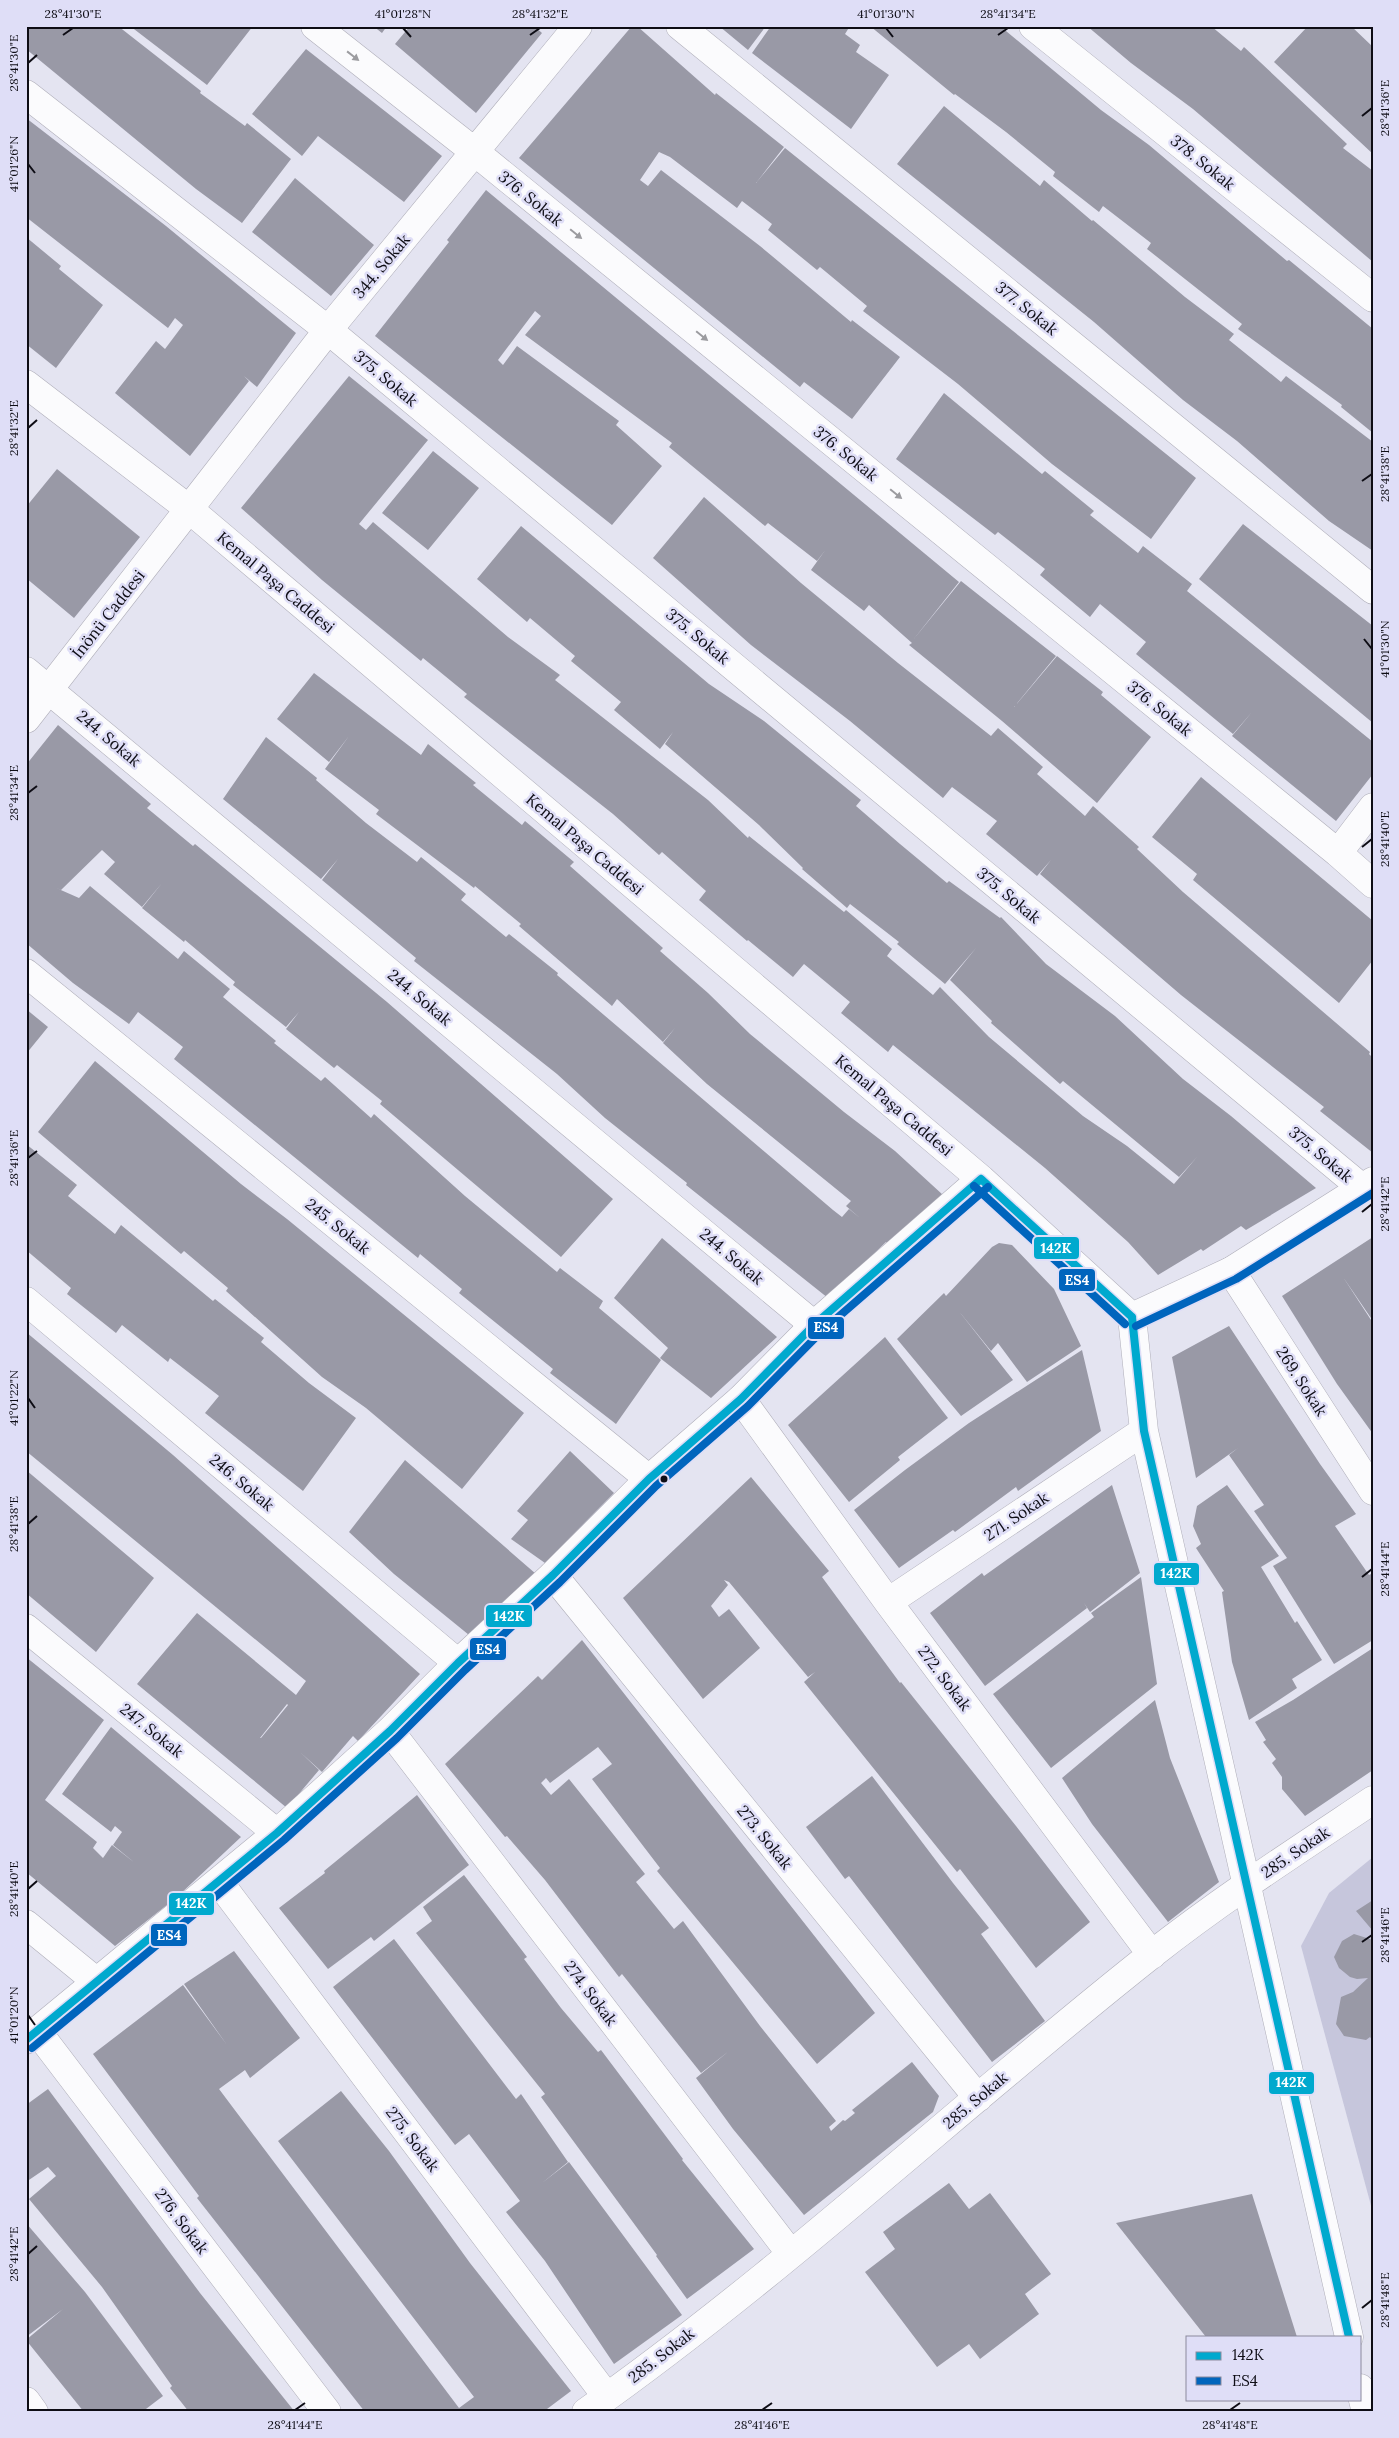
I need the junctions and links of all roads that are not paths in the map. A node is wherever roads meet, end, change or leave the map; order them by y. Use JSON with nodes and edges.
{"nodes":[{"id":1,"x":315,"y":26,"type":"edge"},
{"id":2,"x":578,"y":26,"type":"edge"},
{"id":3,"x":680,"y":26,"type":"edge"},
{"id":4,"x":1033,"y":26,"type":"edge"},
{"id":5,"x":26,"y":94,"type":"edge"},
{"id":6,"x":475,"y":152,"type":"junction"},
{"id":7,"x":1373,"y":298,"type":"edge"},
{"id":8,"x":328,"y":330,"type":"junction"},
{"id":9,"x":26,"y":384,"type":"edge"},
{"id":10,"x":189,"y":509,"type":"junction"},
{"id":11,"x":1373,"y":590,"type":"edge"},
{"id":12,"x":26,"y":671,"type":"edge"},
{"id":13,"x":50,"y":689,"type":"junction"},
{"id":14,"x":26,"y":719,"type":"edge"},
{"id":15,"x":1373,"y":807,"type":"edge"},
{"id":16,"x":1338,"y":853,"type":"junction"},
{"id":17,"x":1373,"y":884,"type":"edge"},
{"id":18,"x":26,"y":973,"type":"edge"},
{"id":19,"x":981,"y":1179,"type":"junction"},
{"id":20,"x":1367,"y":1184,"type":"edge"},
{"id":21,"x":1231,"y":1270,"type":"junction"},
{"id":22,"x":26,"y":1301,"type":"edge"},
{"id":23,"x":1132,"y":1317,"type":"junction"},
{"id":24,"x":814,"y":1325,"type":"junction"},
{"id":25,"x":741,"y":1399,"type":"junction"},
{"id":26,"x":1144,"y":1431,"type":"junction"},
{"id":27,"x":649,"y":1479,"type":"junction"},
{"id":28,"x":1373,"y":1491,"type":"edge"},
{"id":29,"x":553,"y":1575,"type":"junction"},
{"id":30,"x":888,"y":1602,"type":"junction"},
{"id":31,"x":26,"y":1628,"type":"edge"},
{"id":32,"x":458,"y":1663,"type":"junction"},
{"id":33,"x":390,"y":1731,"type":"junction"},
{"id":34,"x":1373,"y":1800,"type":"edge"},
{"id":35,"x":277,"y":1833,"type":"junction"},
{"id":36,"x":219,"y":1882,"type":"junction"},
{"id":37,"x":1246,"y":1884,"type":"junction"},
{"id":38,"x":26,"y":1924,"type":"edge"},
{"id":39,"x":1152,"y":1955,"type":"junction"},
{"id":40,"x":97,"y":1982,"type":"junction"},
{"id":41,"x":31,"y":2035,"type":"edge"},
{"id":42,"x":978,"y":2098,"type":"junction"},
{"id":43,"x":791,"y":2254,"type":"junction"},
{"id":44,"x":1349,"y":2336,"type":"edge"},
{"id":45,"x":1362,"y":2396,"type":"edge"},
{"id":46,"x":26,"y":2401,"type":"edge"},
{"id":47,"x":596,"y":2404,"type":"edge"},
{"id":48,"x":34,"y":2412,"type":"edge"},
{"id":49,"x":327,"y":2412,"type":"edge"},
{"id":50,"x":1366,"y":2412,"type":"edge"}],
"edges":[{"from":1,"to":6,"type":"street","name":"376. Sokak","one_way":true},
{"from":2,"to":6,"type":"street","name":"344. Sokak"},
{"from":3,"to":11,"type":"street","name":"377. Sokak"},
{"from":4,"to":7,"type":"street","name":"378. Sokak"},
{"from":5,"to":8,"type":"street","name":"375. Sokak"},
{"from":6,"to":8,"type":"street","name":"344. Sokak"},
{"from":6,"to":16,"type":"street","name":"376. Sokak","one_way":true},
{"from":8,"to":10,"type":"street","name":"344. Sokak"},
{"from":8,"to":20,"type":"street","name":"375. Sokak"},
{"from":9,"to":10,"type":"street","name":"Kemal Paşa Caddesi"},
{"from":10,"to":13,"type":"street","name":"İnönü Caddesi"},
{"from":10,"to":19,"type":"street","name":"Kemal Paşa Caddesi"},
{"from":12,"to":13,"type":"street","name":"244. Sokak"},
{"from":13,"to":14,"type":"street","name":"İnönü Caddesi"},
{"from":13,"to":24,"type":"street","name":"244. Sokak"},
{"from":15,"to":16,"type":"street"},
{"from":16,"to":17,"type":"street","name":"376. Sokak"},
{"from":18,"to":27,"type":"street","name":"245. Sokak"},
{"from":19,"to":23,"type":"street","name":"Kemal Paşa Caddesi"},
{"from":19,"to":24,"type":"street"},
{"from":20,"to":21,"type":"street"},
{"from":21,"to":23,"type":"street"},
{"from":21,"to":28,"type":"street","name":"269. Sokak"},
{"from":22,"to":32,"type":"street","name":"246. Sokak"},
{"from":23,"to":26,"type":"street"},
{"from":24,"to":25,"type":"street"},
{"from":25,"to":27,"type":"street"},
{"from":25,"to":30,"type":"street","name":"272. Sokak"},
{"from":26,"to":30,"type":"street","name":"271. Sokak"},
{"from":26,"to":37,"type":"street"},
{"from":27,"to":29,"type":"street"},
{"from":29,"to":32,"type":"street"},
{"from":29,"to":42,"type":"street","name":"273. Sokak"},
{"from":30,"to":39,"type":"street","name":"272. Sokak"},
{"from":31,"to":35,"type":"street","name":"247. Sokak"},
{"from":32,"to":33,"type":"street"},
{"from":33,"to":35,"type":"street"},
{"from":33,"to":43,"type":"street","name":"274. Sokak"},
{"from":34,"to":37,"type":"street","name":"285. Sokak"},
{"from":35,"to":36,"type":"street"},
{"from":36,"to":40,"type":"street"},
{"from":36,"to":47,"type":"street","name":"275. Sokak"},
{"from":37,"to":39,"type":"street","name":"285. Sokak"},
{"from":37,"to":44,"type":"street"},
{"from":38,"to":40,"type":"street"},
{"from":39,"to":42,"type":"street","name":"285. Sokak"},
{"from":40,"to":41,"type":"street"},
{"from":41,"to":49,"type":"street","name":"276. Sokak"},
{"from":42,"to":43,"type":"street","name":"285. Sokak"},
{"from":43,"to":47,"type":"street","name":"285. Sokak"},
{"from":45,"to":50,"type":"street"},
{"from":46,"to":48,"type":"street"}]}
